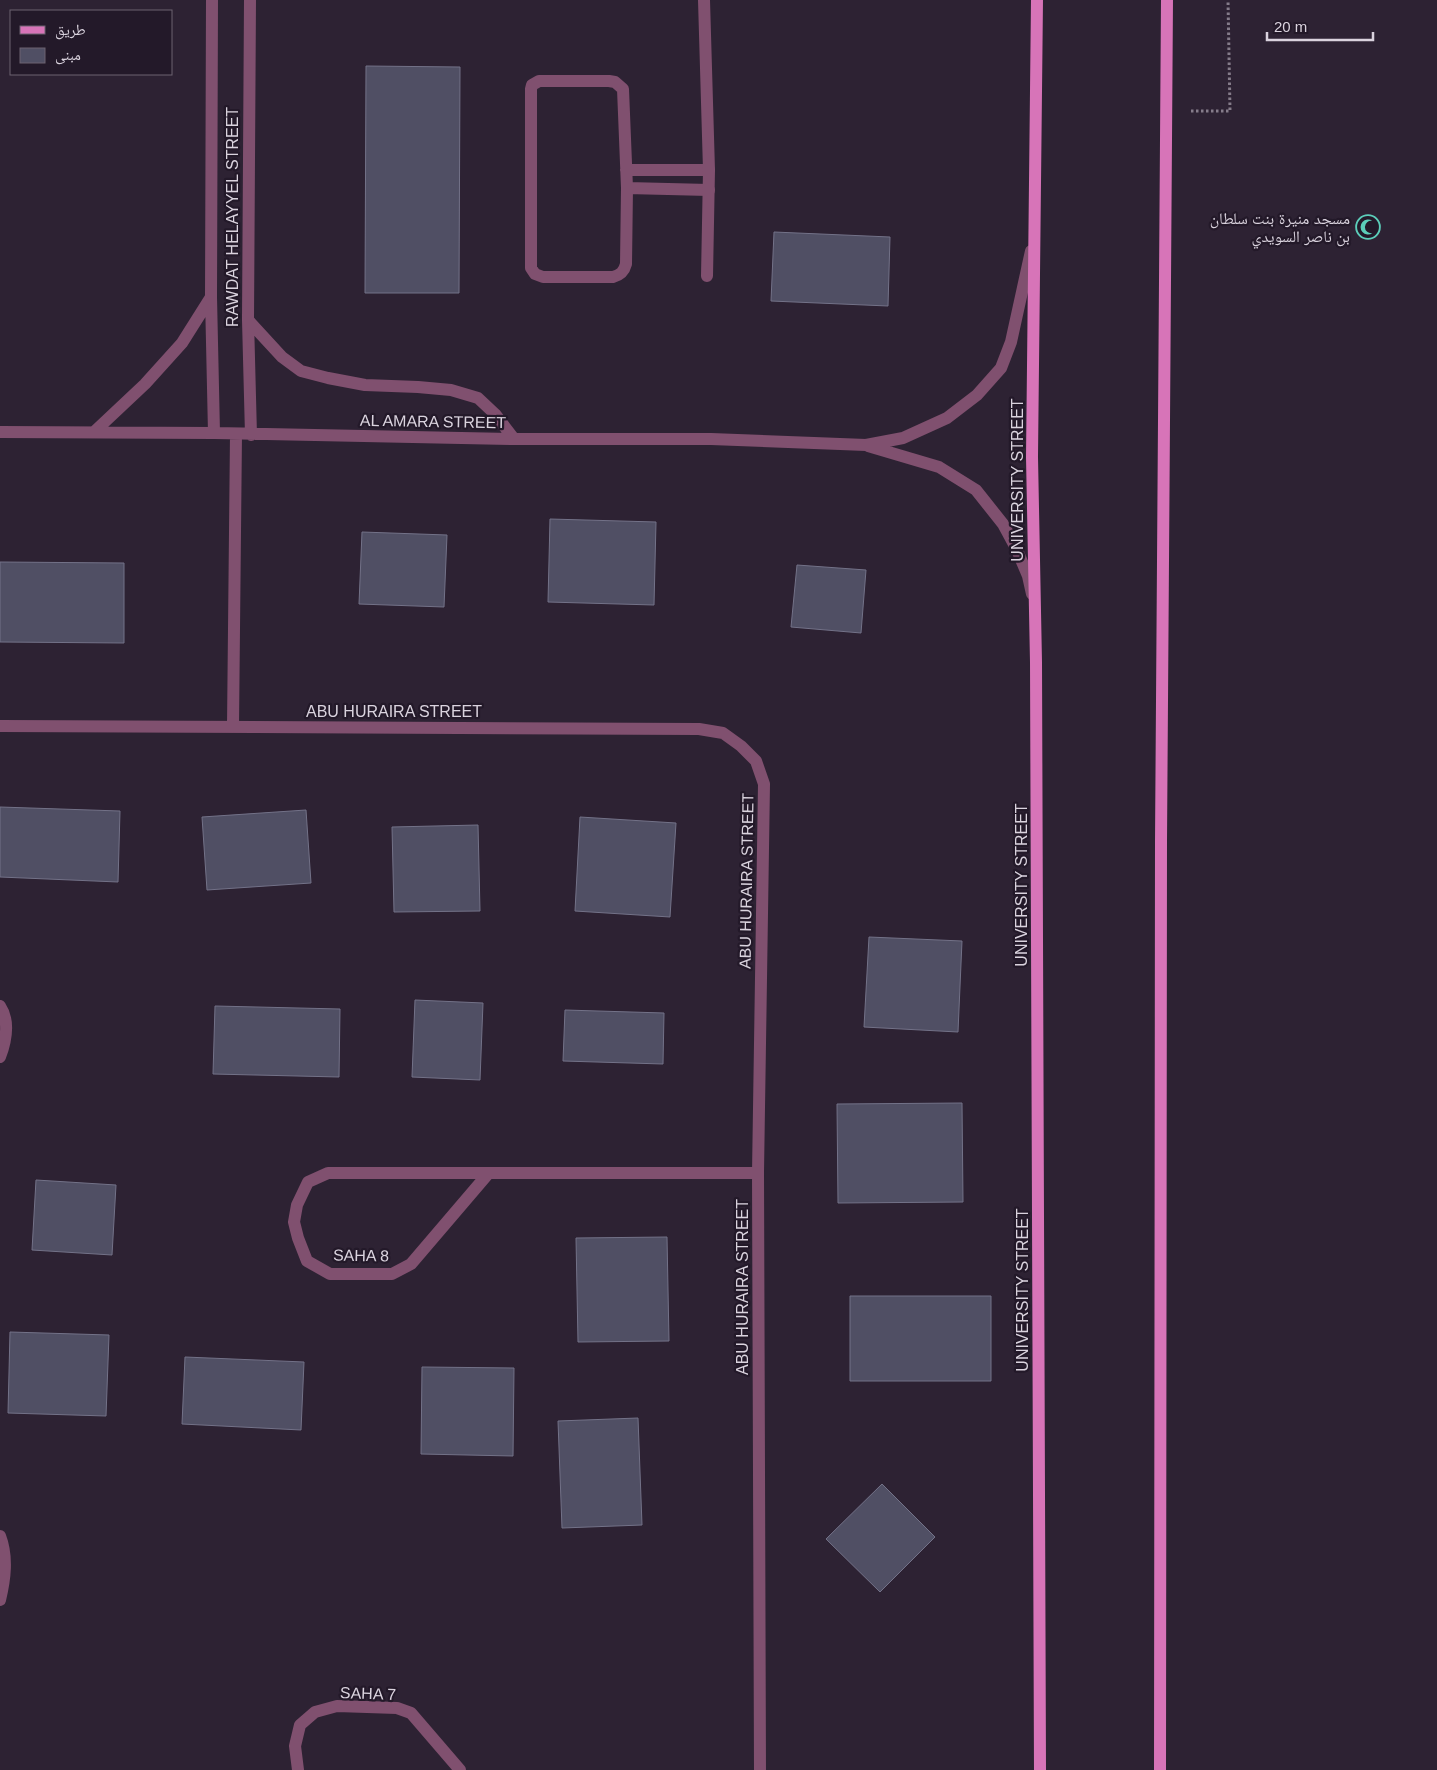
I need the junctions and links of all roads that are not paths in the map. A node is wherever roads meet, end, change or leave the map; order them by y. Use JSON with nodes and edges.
{"nodes":[{"id":1,"x":212,"y":0,"type":"edge"},
{"id":2,"x":250,"y":0,"type":"edge"},
{"id":3,"x":704,"y":0,"type":"edge"},
{"id":4,"x":1037,"y":0,"type":"edge"},
{"id":5,"x":1167,"y":0,"type":"edge"},
{"id":6,"x":626,"y":170,"type":"junction"},
{"id":7,"x":709,"y":170,"type":"junction"},
{"id":8,"x":627,"y":188,"type":"junction"},
{"id":9,"x":709,"y":190,"type":"junction"},
{"id":10,"x":1035,"y":234,"type":"junction"},
{"id":11,"x":707,"y":276,"type":"dead end"},
{"id":12,"x":211,"y":297,"type":"junction"},
{"id":13,"x":248,"y":320,"type":"junction"},
{"id":14,"x":0,"y":432,"type":"edge"},
{"id":15,"x":94,"y":432,"type":"junction"},
{"id":16,"x":214,"y":433,"type":"junction"},
{"id":17,"x":236,"y":434,"type":"junction"},
{"id":18,"x":251,"y":435,"type":"junction"},
{"id":19,"x":514,"y":438,"type":"junction"},
{"id":20,"x":866,"y":445,"type":"junction"},
{"id":21,"x":1036,"y":662,"type":"junction"},
{"id":22,"x":0,"y":726,"type":"edge"},
{"id":23,"x":233,"y":727,"type":"junction"},
{"id":24,"x":0,"y":1006,"type":"edge"},
{"id":25,"x":0,"y":1057,"type":"edge"},
{"id":26,"x":758,"y":1173,"type":"junction"},
{"id":27,"x":486,"y":1175,"type":"junction"},
{"id":28,"x":0,"y":1536,"type":"edge"},
{"id":29,"x":0,"y":1600,"type":"edge"},
{"id":30,"x":298,"y":1770,"type":"edge"},
{"id":31,"x":460,"y":1770,"type":"edge"},
{"id":32,"x":760,"y":1770,"type":"edge"},
{"id":33,"x":1040,"y":1770,"type":"edge"},
{"id":34,"x":1160,"y":1770,"type":"edge"}],
"edges":[{"from":1,"to":12,"type":"street","name":"RAWDAT HELAYYEL STREET"},
{"from":2,"to":13,"type":"street","name":"RAWDAT HELAYYEL STREET"},
{"from":3,"to":7,"type":"street"},
{"from":4,"to":10,"type":"main road","name":"UNIVERSITY STREET"},
{"from":5,"to":34,"type":"main road"},
{"from":6,"to":7,"type":"street"},
{"from":6,"to":8,"type":"street"},
{"from":6,"to":8,"type":"street"},
{"from":7,"to":9,"type":"street"},
{"from":8,"to":9,"type":"street"},
{"from":9,"to":11,"type":"street"},
{"from":10,"to":20,"type":"street","name":"AL AMARA STREET"},
{"from":10,"to":21,"type":"main road","name":"UNIVERSITY STREET"},
{"from":12,"to":15,"type":"street"},
{"from":12,"to":16,"type":"street","name":"RAWDAT HELAYYEL STREET"},
{"from":13,"to":18,"type":"street","name":"RAWDAT HELAYYEL STREET"},
{"from":13,"to":19,"type":"street"},
{"from":14,"to":15,"type":"street","name":"AL AMARA STREET"},
{"from":15,"to":16,"type":"street","name":"AL AMARA STREET"},
{"from":16,"to":17,"type":"street","name":"AL AMARA STREET"},
{"from":17,"to":18,"type":"street","name":"AL AMARA STREET"},
{"from":17,"to":23,"type":"street"},
{"from":18,"to":19,"type":"street","name":"AL AMARA STREET"},
{"from":19,"to":20,"type":"street","name":"AL AMARA STREET"},
{"from":20,"to":21,"type":"street","name":"AL AMARA STREET"},
{"from":21,"to":33,"type":"main road","name":"UNIVERSITY STREET"},
{"from":22,"to":23,"type":"street","name":"ABU HURAIRA STREET"},
{"from":23,"to":26,"type":"street","name":"ABU HURAIRA STREET"},
{"from":24,"to":25,"type":"street"},
{"from":26,"to":27,"type":"street","name":"SAHA 8"},
{"from":26,"to":32,"type":"street","name":"ABU HURAIRA STREET"},
{"from":27,"to":27,"type":"street","name":"SAHA 8"},
{"from":28,"to":29,"type":"street"},
{"from":30,"to":31,"type":"street","name":"SAHA 7"}]}
